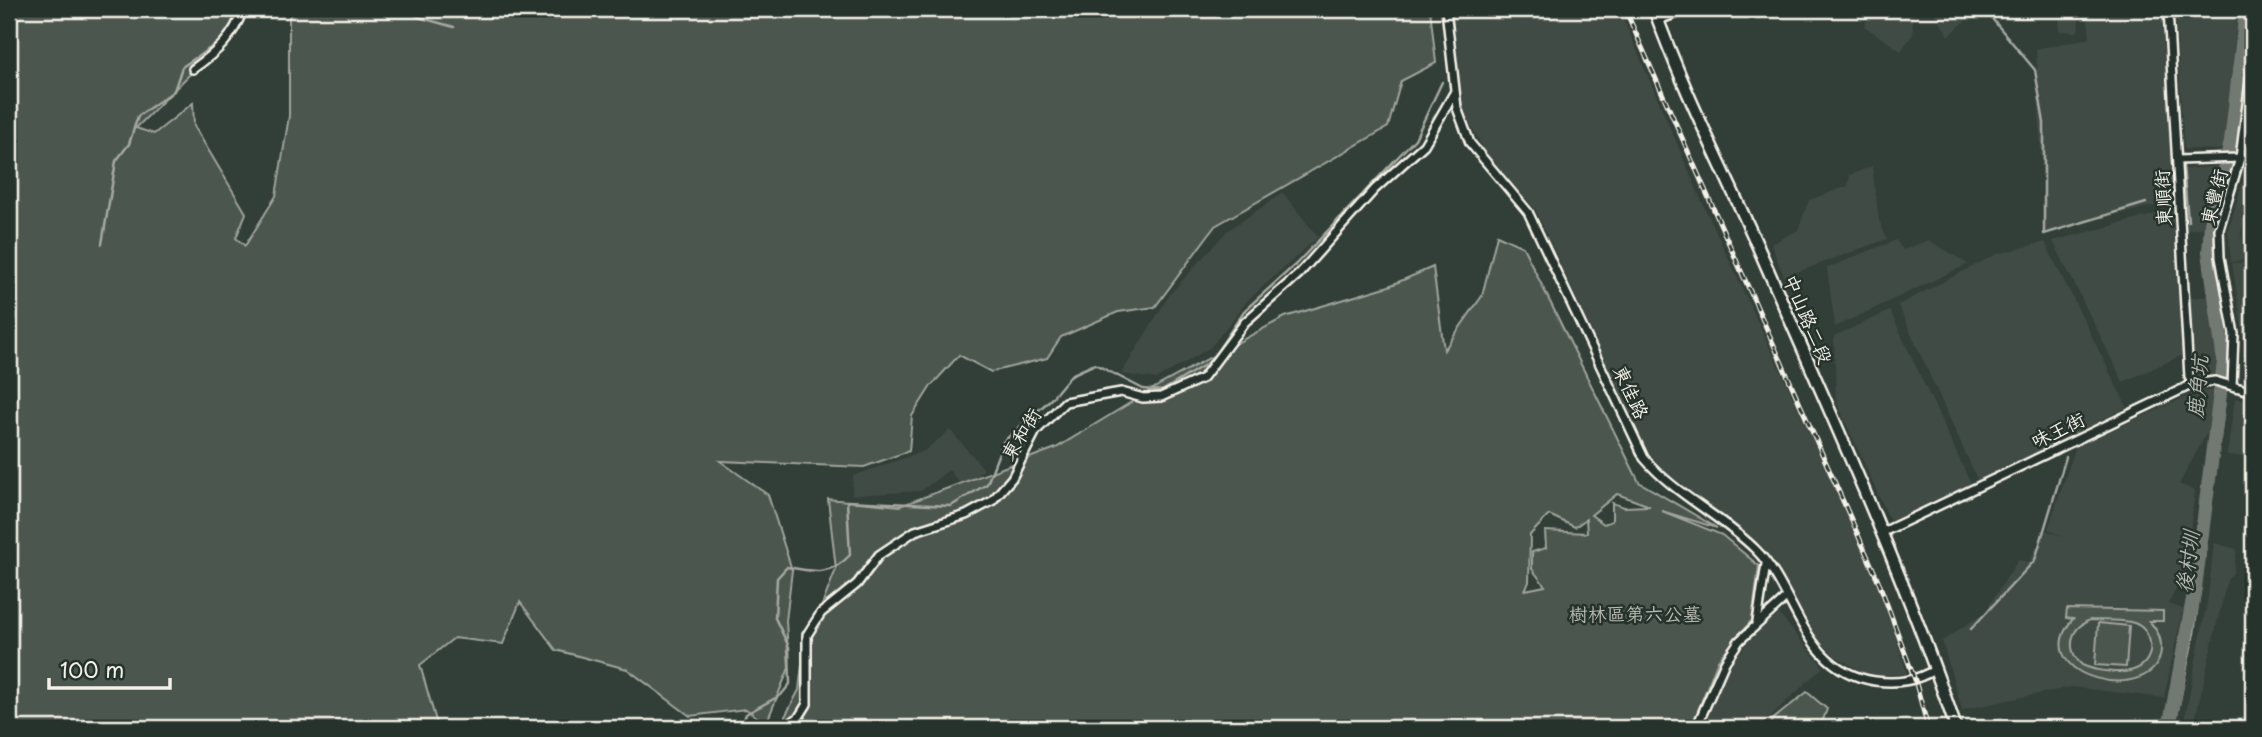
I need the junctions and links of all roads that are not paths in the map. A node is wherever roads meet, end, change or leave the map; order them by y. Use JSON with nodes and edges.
{"nodes":[{"id":1,"x":243,"y":9,"type":"edge"},
{"id":2,"x":1446,"y":9,"type":"edge"},
{"id":3,"x":1654,"y":9,"type":"edge"},
{"id":4,"x":1689,"y":9,"type":"edge"},
{"id":5,"x":2168,"y":9,"type":"edge"},
{"id":6,"x":1658,"y":20,"type":"junction"},
{"id":7,"x":2253,"y":58,"type":"edge"},
{"id":8,"x":193,"y":69,"type":"dead end"},
{"id":9,"x":1454,"y":93,"type":"junction"},
{"id":10,"x":2237,"y":158,"type":"junction"},
{"id":11,"x":2177,"y":160,"type":"junction"},
{"id":12,"x":2193,"y":384,"type":"junction"},
{"id":13,"x":2232,"y":386,"type":"junction"},
{"id":14,"x":2253,"y":391,"type":"edge"},
{"id":15,"x":1881,"y":533,"type":"junction"},
{"id":16,"x":1766,"y":564,"type":"junction"},
{"id":17,"x":1786,"y":598,"type":"junction"},
{"id":18,"x":1757,"y":622,"type":"junction"},
{"id":19,"x":1936,"y":669,"type":"junction"},
{"id":20,"x":784,"y":728,"type":"edge"},
{"id":21,"x":1696,"y":728,"type":"edge"},
{"id":22,"x":1956,"y":728,"type":"edge"}],
"edges":[{"from":1,"to":8,"type":"street"},
{"from":2,"to":9,"type":"street","name":"東佳路"},
{"from":3,"to":6,"type":"main road","name":"中山路二段"},
{"from":4,"to":6,"type":"street"},
{"from":5,"to":11,"type":"street","name":"東順街"},
{"from":6,"to":15,"type":"main road","name":"中山路二段"},
{"from":7,"to":10,"type":"street","name":"東豐街"},
{"from":9,"to":16,"type":"street","name":"東佳路"},
{"from":9,"to":20,"type":"street","name":"東和街"},
{"from":10,"to":11,"type":"street"},
{"from":10,"to":13,"type":"street","name":"東豐街"},
{"from":11,"to":12,"type":"street","name":"東順街"},
{"from":12,"to":13,"type":"street","name":"味王街"},
{"from":12,"to":15,"type":"street","name":"味王街"},
{"from":13,"to":14,"type":"street","name":"味王街"},
{"from":15,"to":19,"type":"main road","name":"中山路二段"},
{"from":16,"to":17,"type":"street","name":"東佳路"},
{"from":16,"to":18,"type":"street"},
{"from":17,"to":18,"type":"street"},
{"from":17,"to":19,"type":"street","name":"東佳路"},
{"from":18,"to":21,"type":"street"},
{"from":19,"to":22,"type":"main road","name":"中山路二段"}]}
